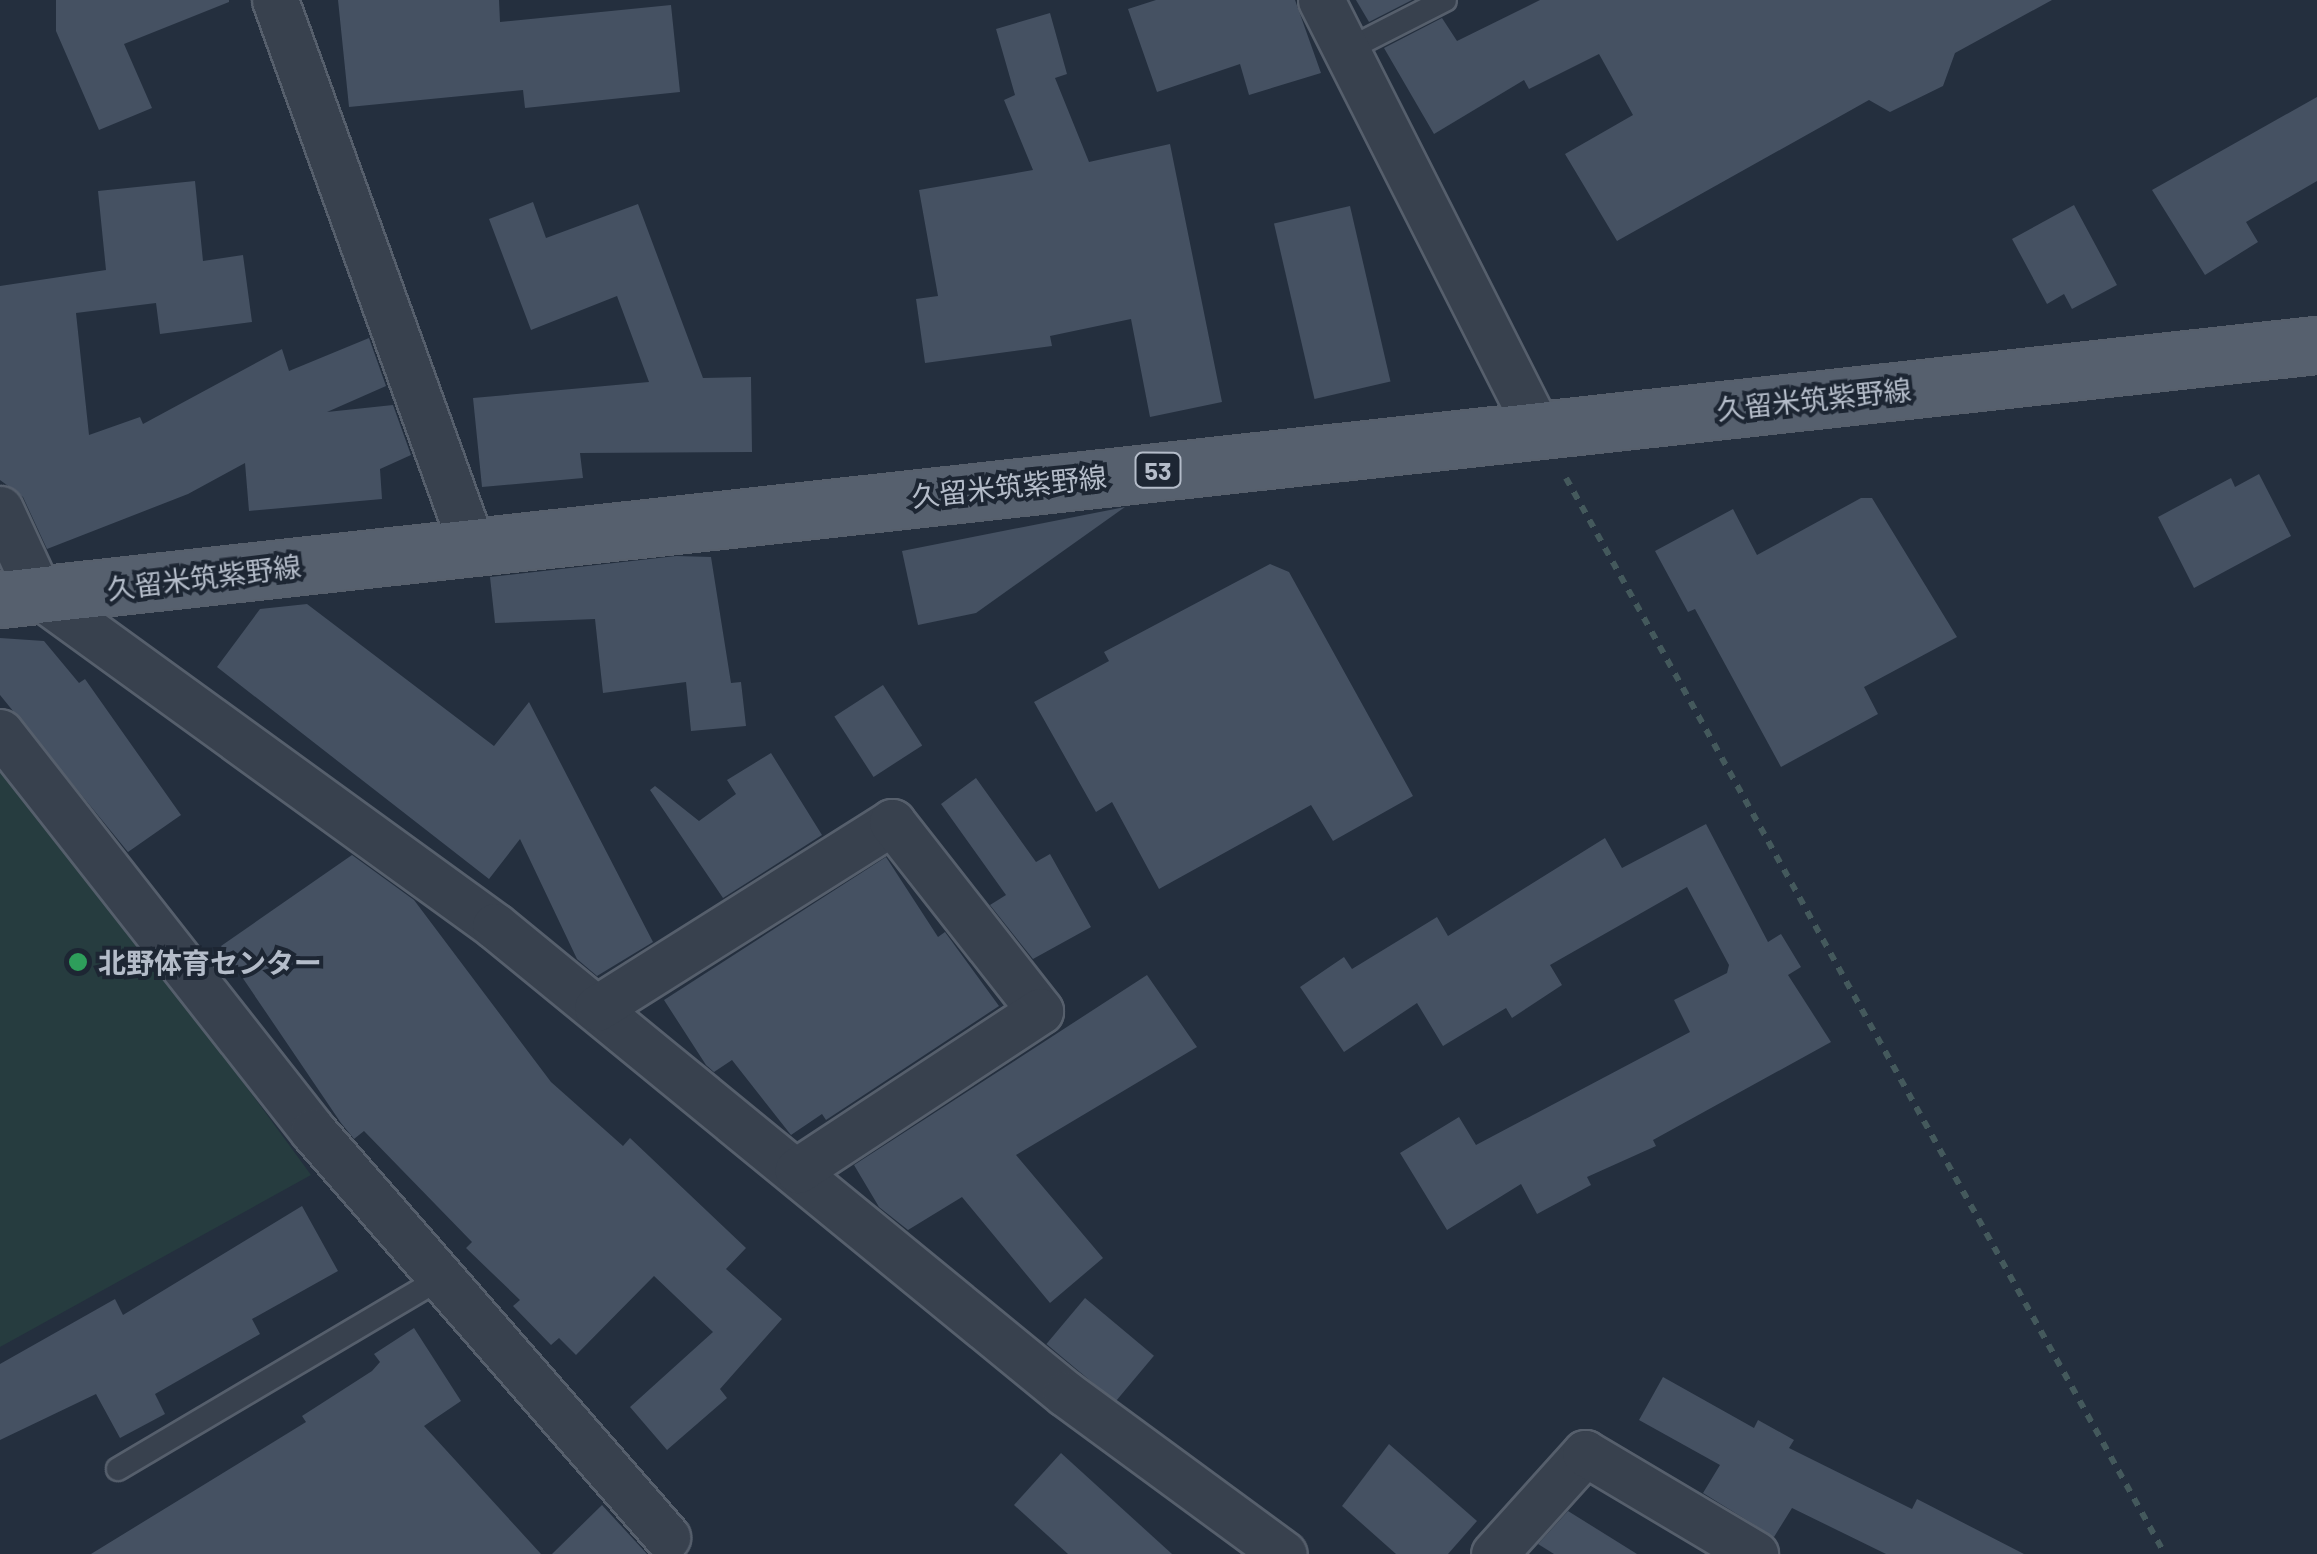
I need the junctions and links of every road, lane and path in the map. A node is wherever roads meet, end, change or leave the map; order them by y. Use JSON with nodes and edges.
{"nodes":[{"id":1,"x":275,"y":0,"type":"edge"},
{"id":2,"x":1321,"y":0,"type":"edge"},
{"id":3,"x":1445,"y":0,"type":"edge"},
{"id":4,"x":1347,"y":50,"type":"junction"},
{"id":5,"x":2317,"y":346,"type":"edge"},
{"id":6,"x":1538,"y":428,"type":"junction"},
{"id":7,"x":0,"y":509,"type":"edge"},
{"id":8,"x":472,"y":546,"type":"junction"},
{"id":9,"x":20,"y":598,"type":"edge"},
{"id":10,"x":0,"y":732,"type":"edge"},
{"id":11,"x":598,"y":1008,"type":"junction"},
{"id":12,"x":798,"y":1170,"type":"junction"},
{"id":13,"x":441,"y":1278,"type":"junction"},
{"id":14,"x":118,"y":1468,"type":"dead end"},
{"id":15,"x":657,"y":1546,"type":"edge"},
{"id":16,"x":1284,"y":1554,"type":"edge"},
{"id":17,"x":1494,"y":1554,"type":"edge"},
{"id":18,"x":1755,"y":1554,"type":"edge"},
{"id":19,"x":2165,"y":1554,"type":"edge"}],
"edges":[{"from":1,"to":8,"type":"street"},
{"from":2,"to":4,"type":"street"},
{"from":3,"to":4,"type":"lane"},
{"from":4,"to":6,"type":"street"},
{"from":5,"to":6,"type":"main road","name":"久留米筑紫野線","number":"53"},
{"from":6,"to":8,"type":"main road","name":"久留米筑紫野線","number":"53"},
{"from":6,"to":19,"type":"path"},
{"from":7,"to":9,"type":"street"},
{"from":8,"to":9,"type":"main road","name":"久留米筑紫野線","number":"53"},
{"from":9,"to":11,"type":"street"},
{"from":10,"to":13,"type":"street"},
{"from":11,"to":12,"type":"street"},
{"from":11,"to":12,"type":"street"},
{"from":12,"to":16,"type":"street"},
{"from":13,"to":14,"type":"lane"},
{"from":13,"to":15,"type":"street"},
{"from":17,"to":18,"type":"street"}]}
